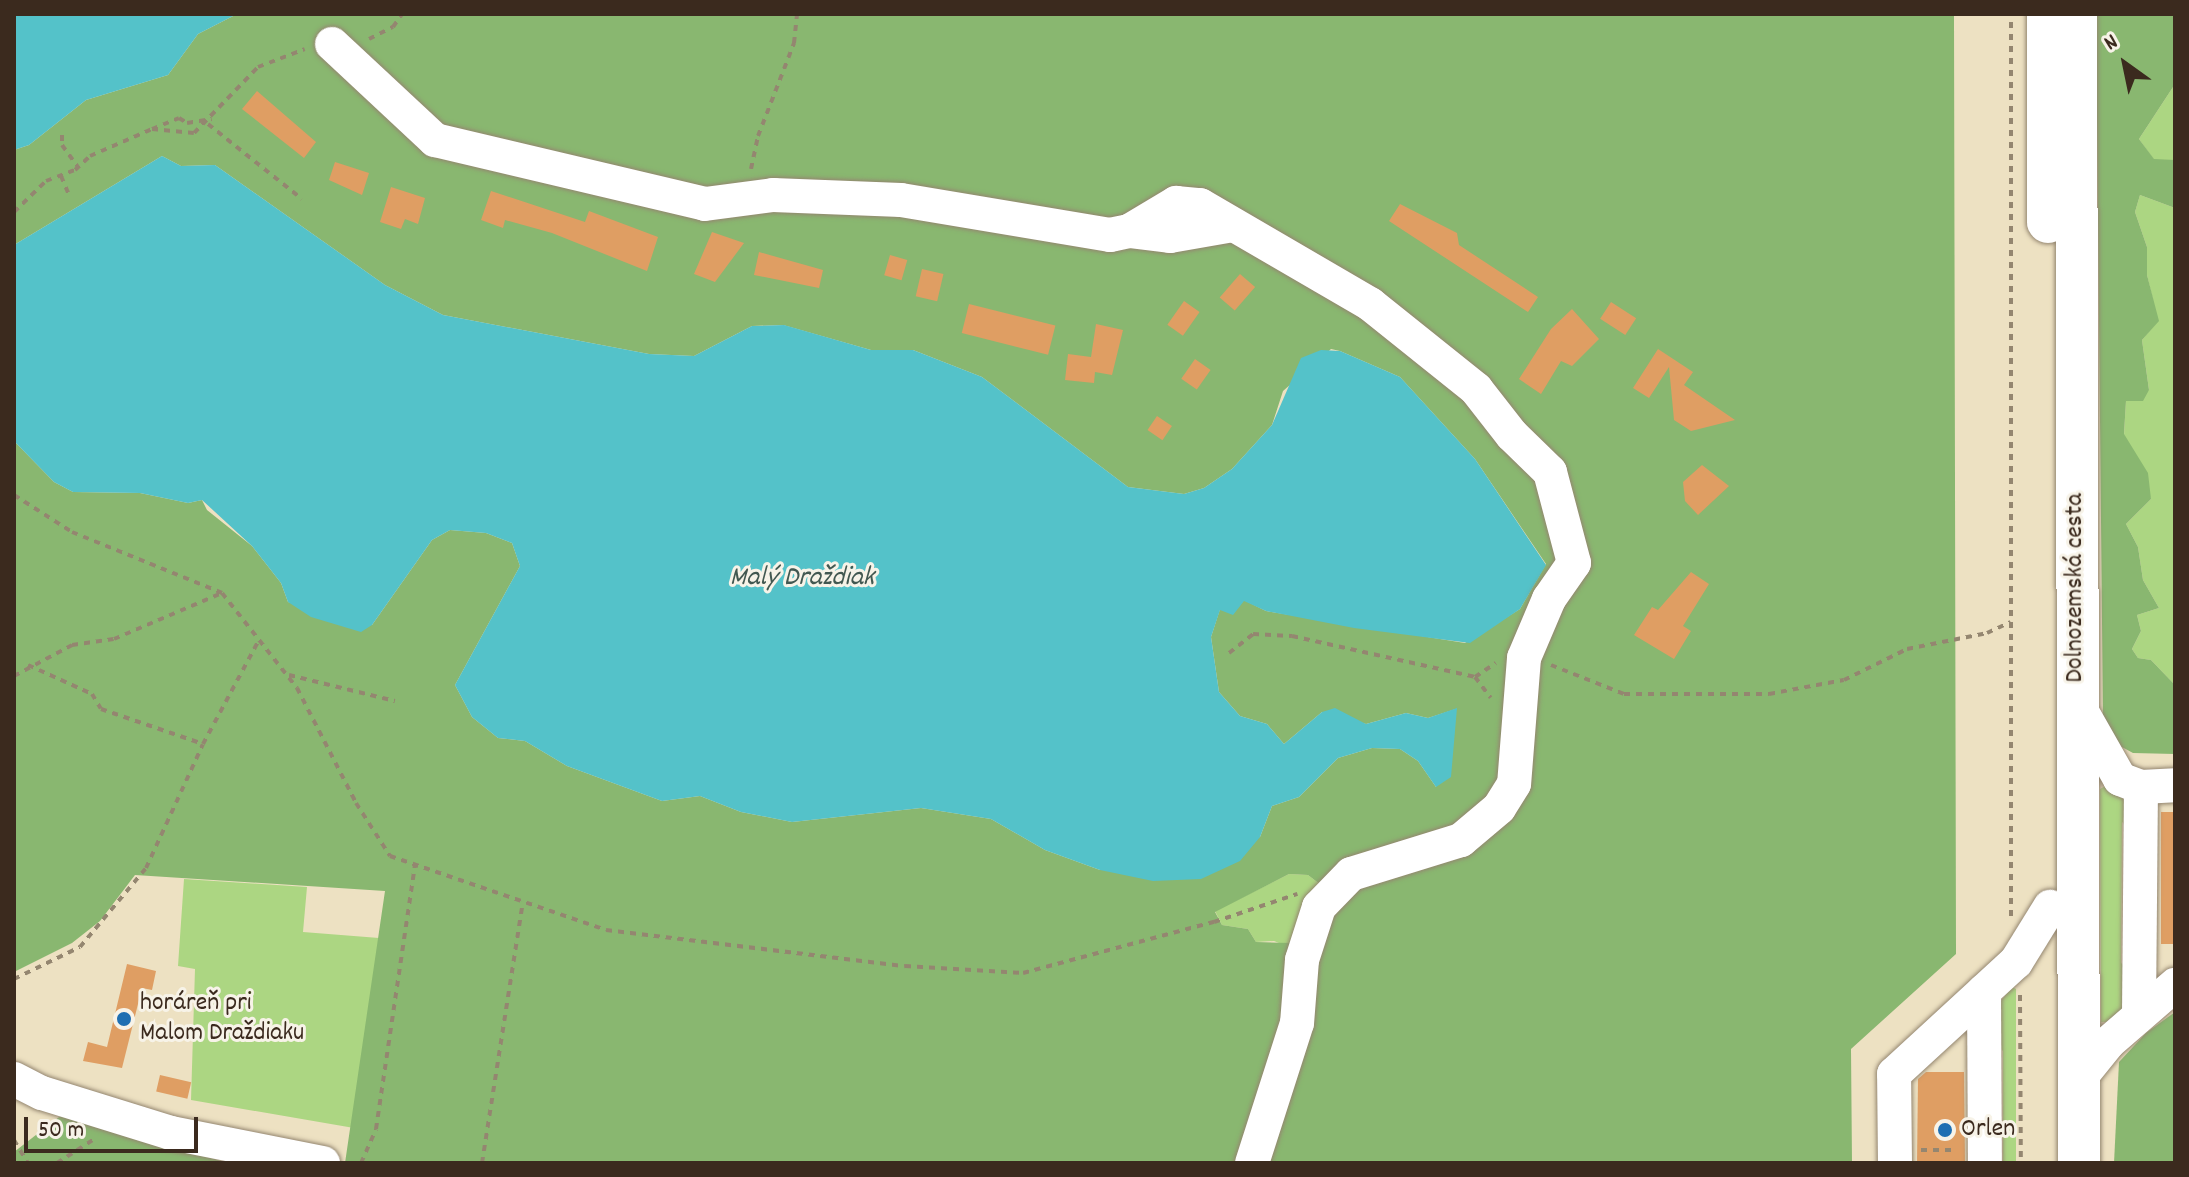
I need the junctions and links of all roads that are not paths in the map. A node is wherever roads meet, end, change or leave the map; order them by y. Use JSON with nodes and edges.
{"nodes":[{"id":1,"x":2048,"y":14,"type":"edge"},
{"id":2,"x":2076,"y":14,"type":"edge"},
{"id":3,"x":332,"y":44,"type":"road end"},
{"id":4,"x":2077,"y":703,"type":"junction"},
{"id":5,"x":2175,"y":785,"type":"edge"},
{"id":6,"x":2141,"y":787,"type":"junction"},
{"id":7,"x":2050,"y":907,"type":"junction"},
{"id":8,"x":2175,"y":985,"type":"edge"},
{"id":9,"x":1984,"y":991,"type":"junction"},
{"id":10,"x":2139,"y":1015,"type":"junction"},
{"id":11,"x":14,"y":1079,"type":"edge"},
{"id":12,"x":2079,"y":1079,"type":"junction"},
{"id":13,"x":1895,"y":1156,"type":"edge"},
{"id":14,"x":1985,"y":1157,"type":"edge"},
{"id":15,"x":323,"y":1163,"type":"edge"},
{"id":16,"x":1252,"y":1163,"type":"edge"},
{"id":17,"x":2051,"y":1163,"type":"edge"},
{"id":18,"x":2079,"y":1163,"type":"edge"}],
"edges":[{"from":1,"to":7,"type":"main road","name":"Dolnozemská cesta"},
{"from":2,"to":4,"type":"main road","name":"Dolnozemská cesta"},
{"from":3,"to":16,"type":"street"},
{"from":4,"to":6,"type":"street"},
{"from":4,"to":12,"type":"main road","name":"Dolnozemská cesta"},
{"from":5,"to":6,"type":"street"},
{"from":6,"to":10,"type":"street"},
{"from":7,"to":9,"type":"street"},
{"from":7,"to":17,"type":"main road","name":"Dolnozemská cesta"},
{"from":8,"to":10,"type":"street"},
{"from":9,"to":13,"type":"street"},
{"from":9,"to":14,"type":"street"},
{"from":10,"to":12,"type":"street"},
{"from":11,"to":15,"type":"street"},
{"from":12,"to":18,"type":"main road","name":"Dolnozemská cesta"}]}
